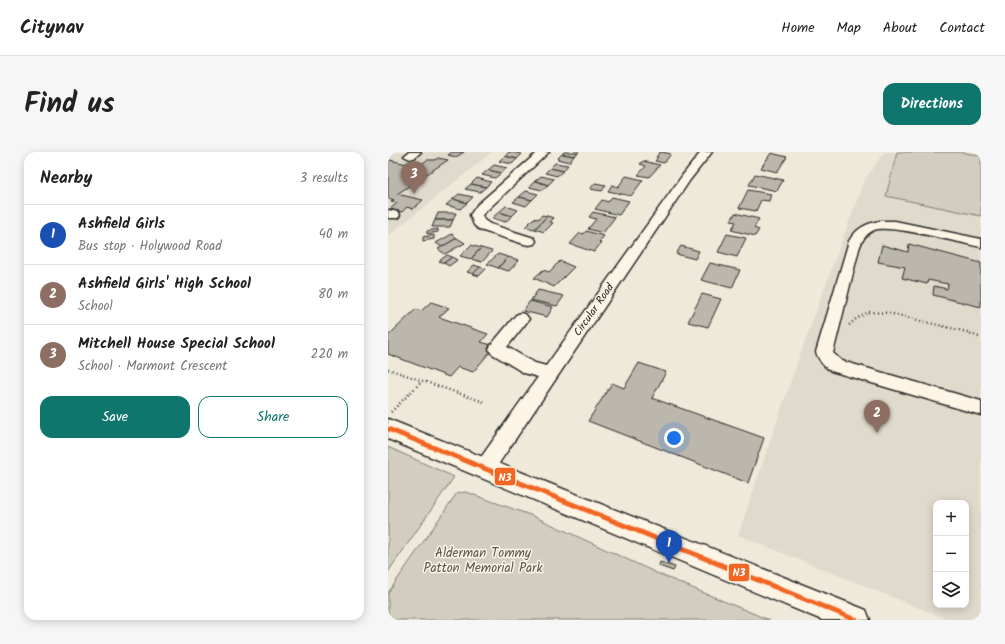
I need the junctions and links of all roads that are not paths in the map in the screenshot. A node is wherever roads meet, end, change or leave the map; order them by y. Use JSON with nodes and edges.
{"nodes":[{"id":1,"x":544,"y":152,"type":"edge"},
{"id":2,"x":707,"y":152,"type":"edge"},
{"id":3,"x":529,"y":241,"type":"dead end"},
{"id":4,"x":981,"y":243,"type":"edge"},
{"id":5,"x":521,"y":319,"type":"dead end"},
{"id":6,"x":550,"y":374,"type":"junction"},
{"id":7,"x":981,"y":408,"type":"edge"},
{"id":8,"x":389,"y":420,"type":"edge"},
{"id":9,"x":484,"y":469,"type":"junction"},
{"id":10,"x":856,"y":620,"type":"edge"}],
"edges":[{"from":1,"to":3,"type":"street"},
{"from":2,"to":6,"type":"street","name":"Circular Road"},
{"from":4,"to":7,"type":"street"},
{"from":5,"to":6,"type":"street"},
{"from":6,"to":9,"type":"street","name":"Circular Road"},
{"from":8,"to":9,"type":"main road"},
{"from":9,"to":10,"type":"main road"}]}
